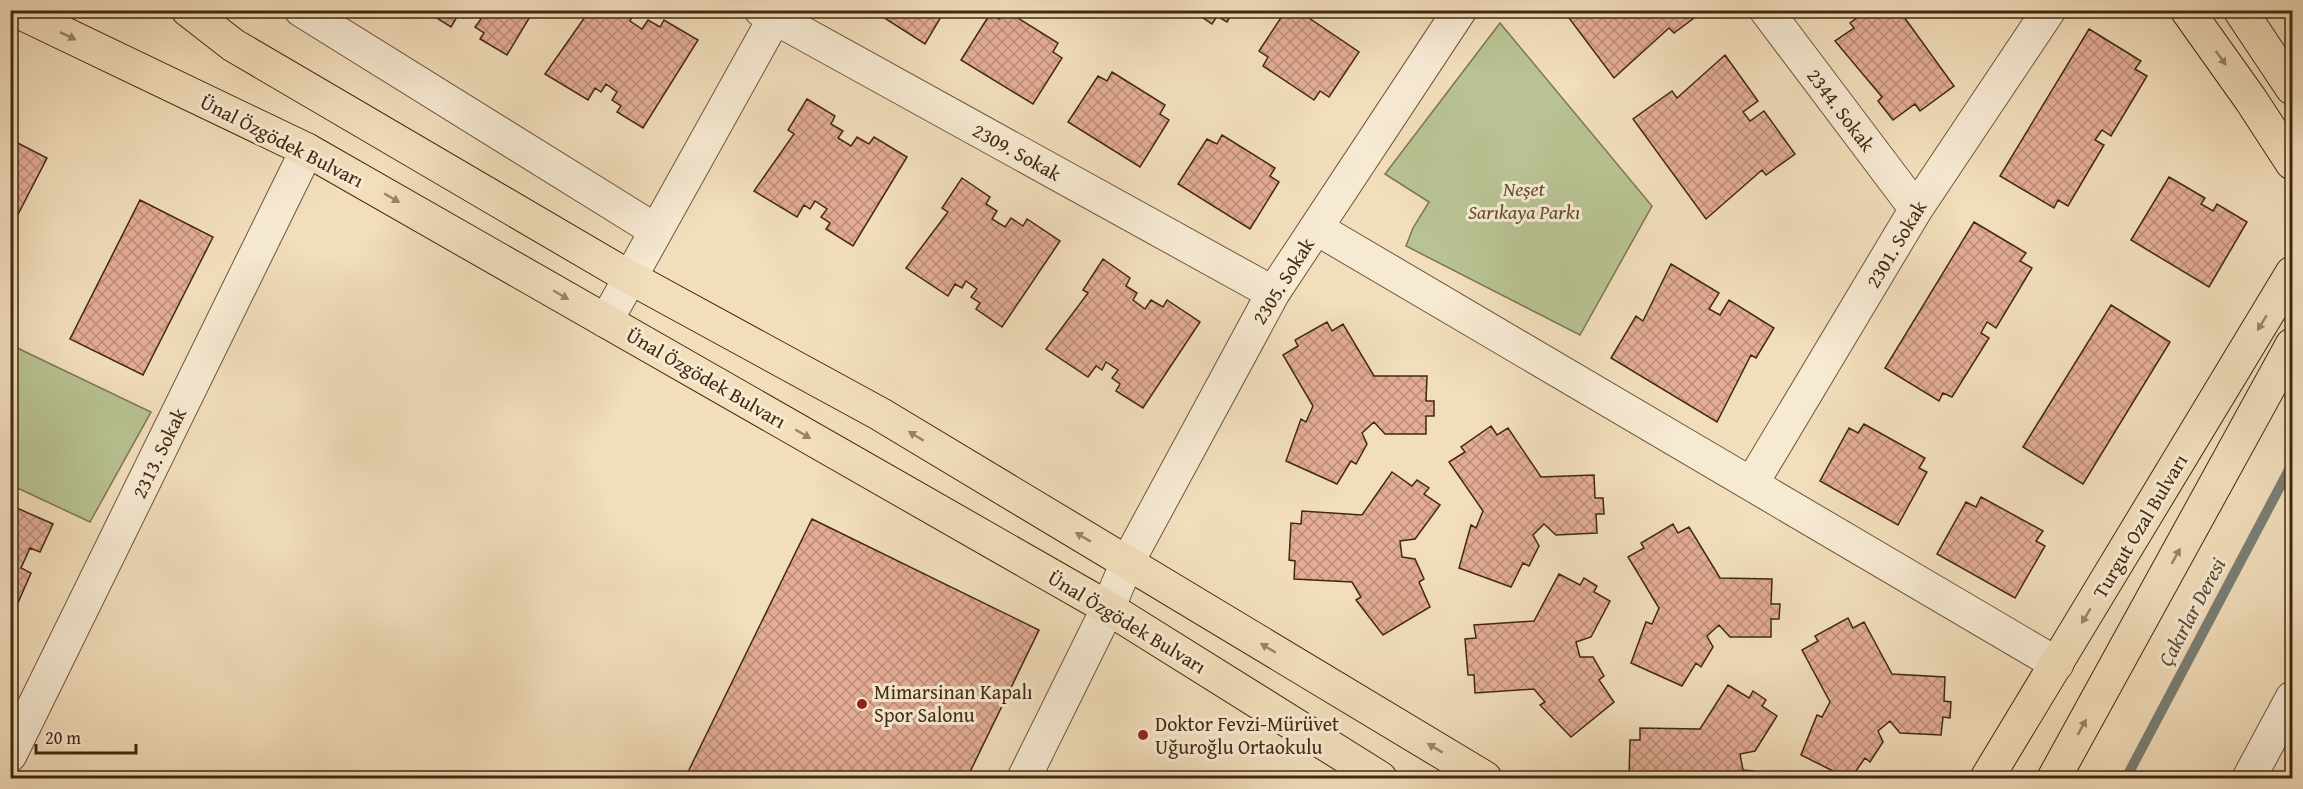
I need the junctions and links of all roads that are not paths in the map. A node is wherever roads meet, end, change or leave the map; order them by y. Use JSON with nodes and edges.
{"nodes":[{"id":1,"x":15,"y":10,"type":"edge"},
{"id":2,"x":188,"y":10,"type":"edge"},
{"id":3,"x":301,"y":10,"type":"edge"},
{"id":4,"x":1460,"y":10,"type":"edge"},
{"id":5,"x":1766,"y":10,"type":"edge"},
{"id":6,"x":2049,"y":10,"type":"edge"},
{"id":7,"x":2187,"y":10,"type":"edge"},
{"id":8,"x":2240,"y":10,"type":"edge"},
{"id":9,"x":772,"y":13,"type":"edge"},
{"id":10,"x":2292,"y":88,"type":"edge"},
{"id":11,"x":308,"y":150,"type":"junction"},
{"id":12,"x":2292,"y":163,"type":"edge"},
{"id":13,"x":1916,"y":209,"type":"junction"},
{"id":14,"x":1316,"y":228,"type":"junction"},
{"id":15,"x":656,"y":230,"type":"junction"},
{"id":16,"x":2292,"y":273,"type":"edge"},
{"id":17,"x":629,"y":277,"type":"junction"},
{"id":18,"x":1273,"y":293,"type":"junction"},
{"id":19,"x":606,"y":321,"type":"junction"},
{"id":20,"x":2292,"y":345,"type":"edge"},
{"id":21,"x":1752,"y":483,"type":"junction"},
{"id":22,"x":1127,"y":563,"type":"junction"},
{"id":23,"x":1108,"y":608,"type":"junction"},
{"id":24,"x":2057,"y":664,"type":"junction"},
{"id":25,"x":2292,"y":698,"type":"edge"},
{"id":26,"x":10,"y":755,"type":"edge"},
{"id":27,"x":1024,"y":778,"type":"edge"},
{"id":28,"x":1380,"y":778,"type":"edge"},
{"id":29,"x":1485,"y":778,"type":"edge"},
{"id":30,"x":1987,"y":778,"type":"edge"},
{"id":31,"x":2054,"y":778,"type":"edge"},
{"id":32,"x":2249,"y":778,"type":"edge"}],
"edges":[{"from":1,"to":11,"type":"main road","name":"Ünal Özgödek Bulvarı","one_way":true},
{"from":2,"to":17,"type":"main road"},
{"from":3,"to":15,"type":"street"},
{"from":4,"to":14,"type":"street","name":"2305. Sokak"},
{"from":5,"to":13,"type":"street","name":"2344. Sokak"},
{"from":6,"to":13,"type":"street","name":"2301. Sokak"},
{"from":7,"to":12,"type":"main road","one_way":true},
{"from":8,"to":10,"type":"main road"},
{"from":9,"to":15,"type":"street"},
{"from":9,"to":18,"type":"street","name":"2309. Sokak"},
{"from":11,"to":19,"type":"main road","name":"Ünal Özgödek Bulvarı","one_way":true},
{"from":11,"to":26,"type":"street","name":"2313. Sokak"},
{"from":13,"to":21,"type":"street","name":"2301. Sokak"},
{"from":14,"to":18,"type":"street","name":"2305. Sokak"},
{"from":14,"to":21,"type":"street"},
{"from":15,"to":17,"type":"street"},
{"from":16,"to":24,"type":"main road","name":"Turgut Ozal Bulvarı","one_way":true},
{"from":17,"to":19,"type":"street"},
{"from":22,"to":17,"type":"main road","one_way":true},
{"from":18,"to":22,"type":"street","name":"2305. Sokak"},
{"from":19,"to":23,"type":"main road","name":"Ünal Özgödek Bulvarı","one_way":true},
{"from":31,"to":20,"type":"main road","one_way":true},
{"from":21,"to":24,"type":"street"},
{"from":22,"to":23,"type":"street","name":"2305. Sokak"},
{"from":29,"to":22,"type":"main road","one_way":true},
{"from":23,"to":27,"type":"street","name":"2305. Sokak"},
{"from":23,"to":28,"type":"main road","name":"Ünal Özgödek Bulvarı"},
{"from":24,"to":30,"type":"main road","name":"Turgut Ozal Bulvarı"},
{"from":25,"to":32,"type":"street"}]}
